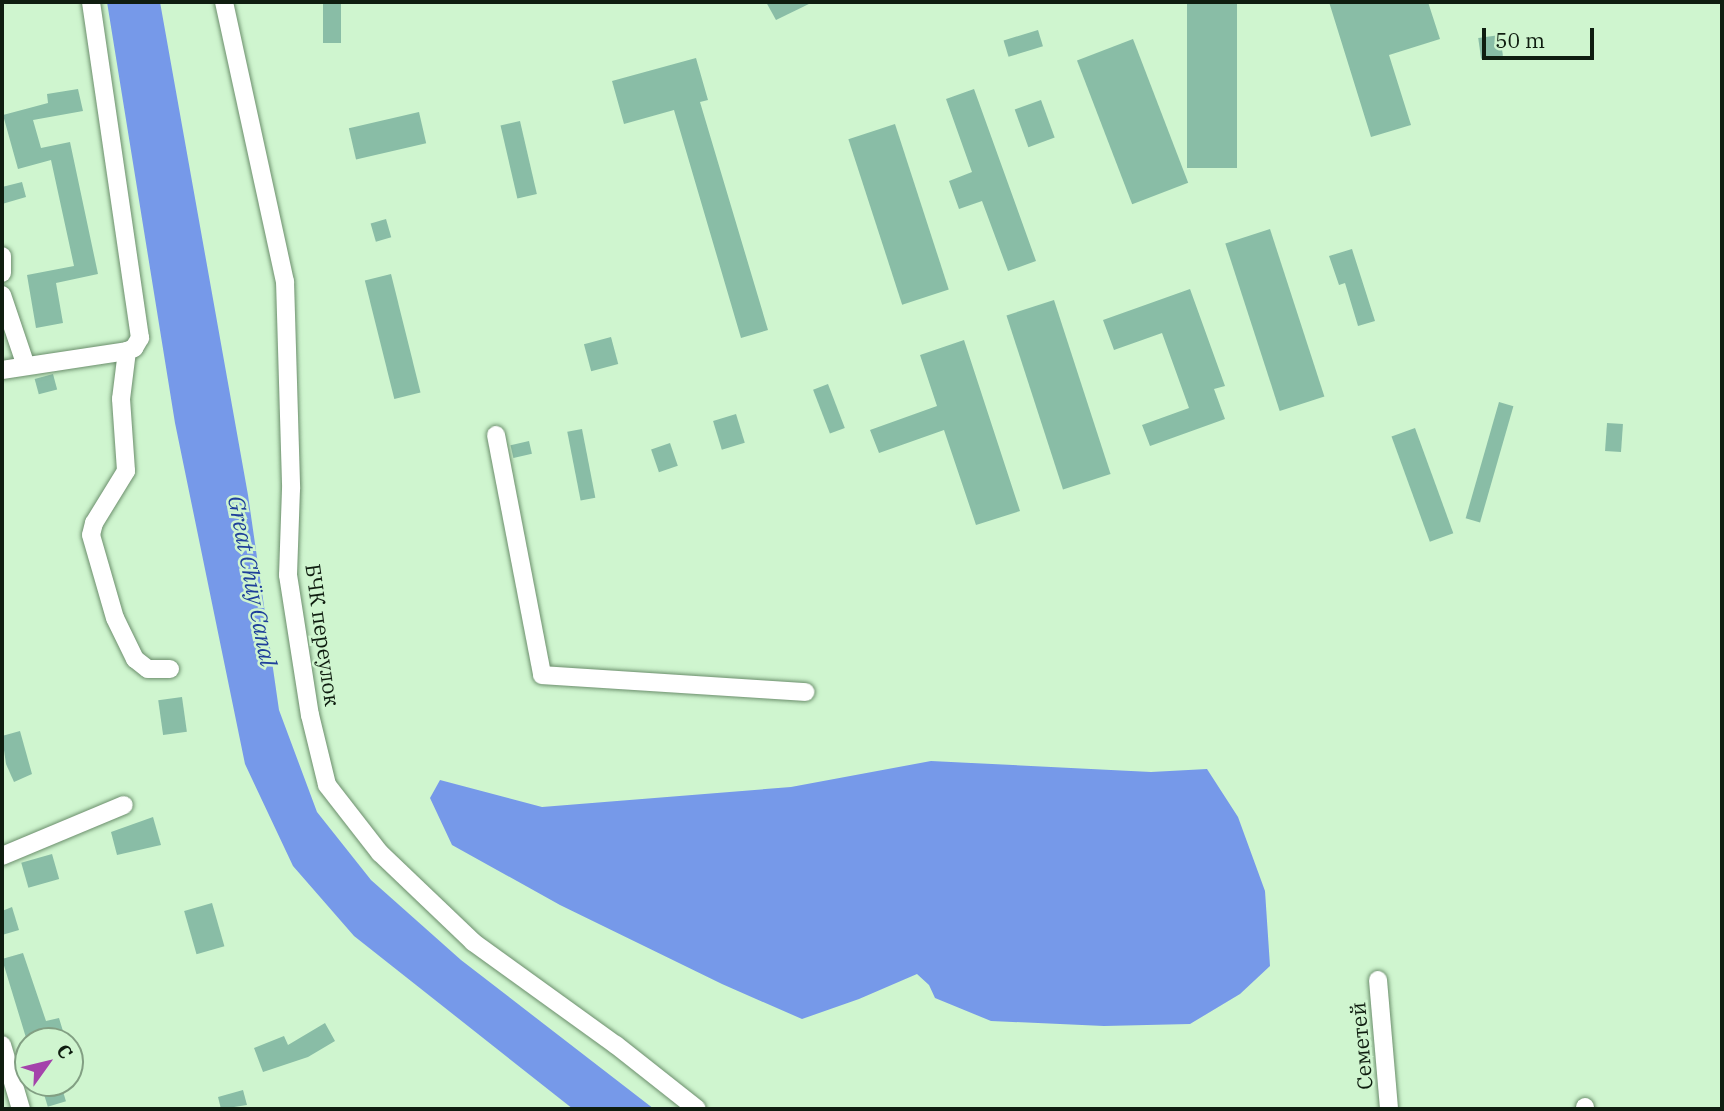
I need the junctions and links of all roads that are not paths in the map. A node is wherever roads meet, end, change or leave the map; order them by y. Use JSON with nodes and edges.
{"nodes":[{"id":1,"x":91,"y":2,"type":"edge"},
{"id":2,"x":224,"y":2,"type":"edge"},
{"id":3,"x":2,"y":256,"type":"edge"},
{"id":4,"x":2,"y":273,"type":"edge"},
{"id":5,"x":2,"y":295,"type":"edge"},
{"id":6,"x":127,"y":351,"type":"junction"},
{"id":7,"x":26,"y":366,"type":"junction"},
{"id":8,"x":2,"y":370,"type":"edge"},
{"id":9,"x":496,"y":435,"type":"dead end"},
{"id":10,"x":170,"y":669,"type":"dead end"},
{"id":11,"x":805,"y":692,"type":"dead end"},
{"id":12,"x":124,"y":805,"type":"dead end"},
{"id":13,"x":2,"y":856,"type":"edge"},
{"id":14,"x":1378,"y":980,"type":"dead end"},
{"id":15,"x":2,"y":1045,"type":"edge"},
{"id":16,"x":22,"y":1109,"type":"edge"},
{"id":17,"x":697,"y":1109,"type":"edge"},
{"id":18,"x":1389,"y":1109,"type":"edge"}],
"edges":[{"from":1,"to":6,"type":"street"},
{"from":2,"to":17,"type":"street","name":"БЧК переулок"},
{"from":3,"to":4,"type":"street"},
{"from":5,"to":7,"type":"street"},
{"from":6,"to":7,"type":"street"},
{"from":6,"to":10,"type":"street"},
{"from":7,"to":8,"type":"street"},
{"from":9,"to":11,"type":"street"},
{"from":12,"to":13,"type":"street"},
{"from":14,"to":18,"type":"street","name":"Семетей"},
{"from":15,"to":16,"type":"street"}]}
